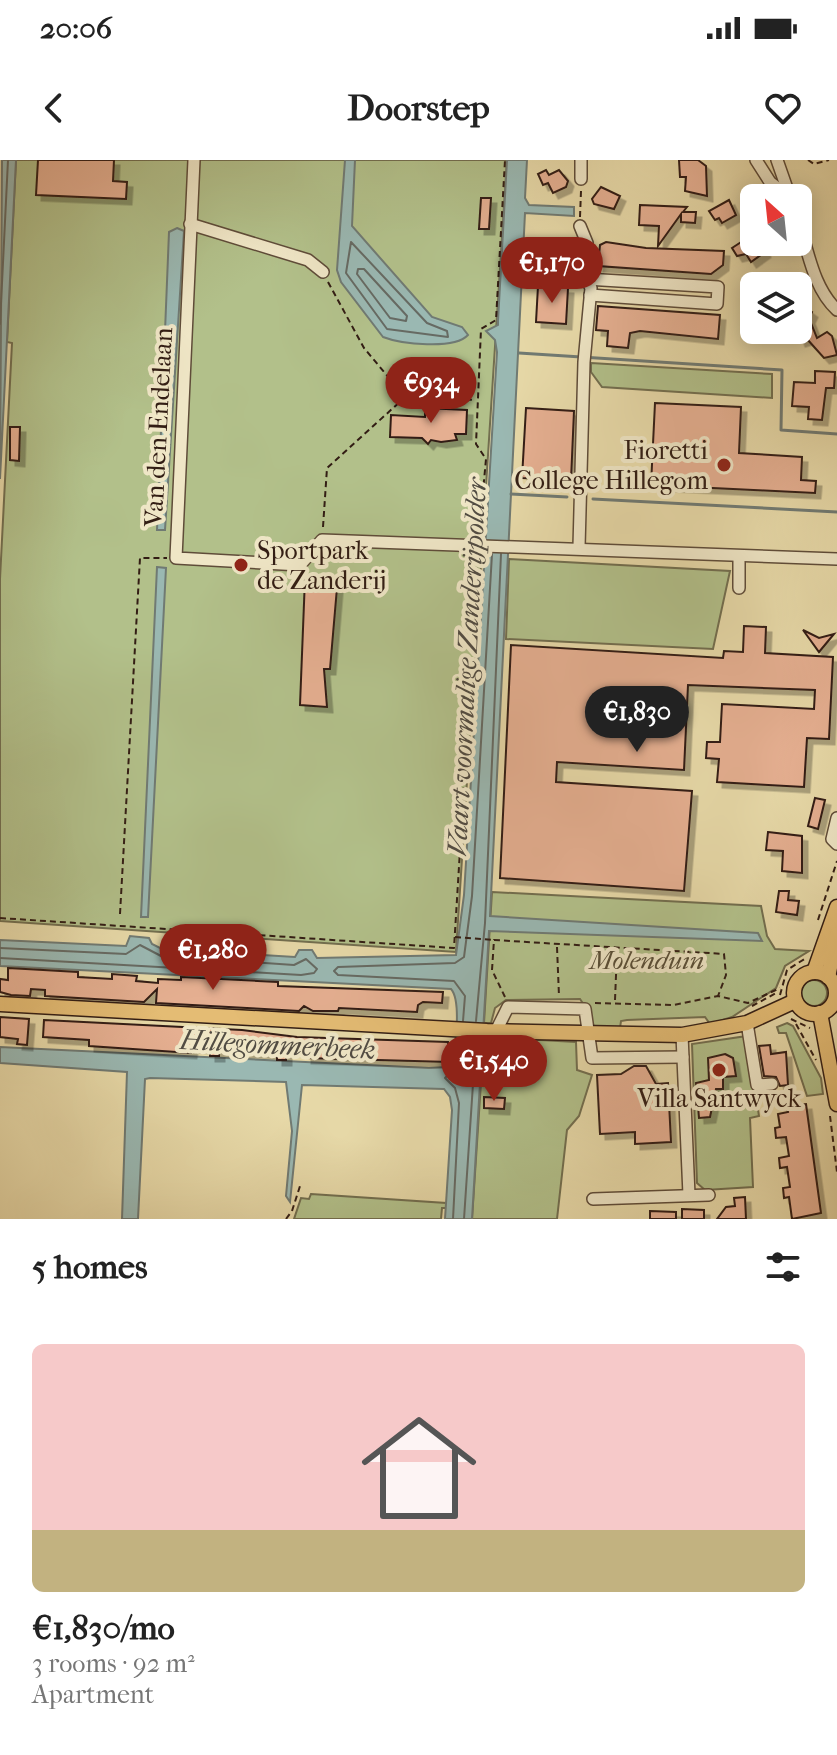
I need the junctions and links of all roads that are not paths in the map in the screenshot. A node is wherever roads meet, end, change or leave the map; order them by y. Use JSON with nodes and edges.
{"nodes":[{"id":1,"x":194,"y":160,"type":"edge"},
{"id":2,"x":581,"y":160,"type":"edge"},
{"id":3,"x":756,"y":160,"type":"edge"},
{"id":4,"x":777,"y":160,"type":"edge"},
{"id":5,"x":581,"y":179,"type":"road end"},
{"id":6,"x":772,"y":184,"type":"edge"},
{"id":7,"x":785,"y":184,"type":"edge"},
{"id":8,"x":190,"y":224,"type":"junction"},
{"id":9,"x":580,"y":226,"type":"road end"},
{"id":10,"x":810,"y":256,"type":"edge"},
{"id":11,"x":323,"y":272,"type":"road end"},
{"id":12,"x":586,"y":279,"type":"junction"},
{"id":13,"x":590,"y":295,"type":"junction"},
{"id":14,"x":837,"y":310,"type":"edge"},
{"id":15,"x":579,"y":547,"type":"junction"},
{"id":16,"x":739,"y":556,"type":"junction"},
{"id":17,"x":837,"y":559,"type":"edge"},
{"id":18,"x":739,"y":588,"type":"dead end"},
{"id":19,"x":837,"y":818,"type":"edge"},
{"id":20,"x":837,"y":844,"type":"edge"},
{"id":21,"x":837,"y":907,"type":"edge"},
{"id":22,"x":837,"y":931,"type":"edge"},
{"id":23,"x":817,"y":969,"type":"junction"},
{"id":24,"x":836,"y":995,"type":"edge"},
{"id":25,"x":789,"y":1003,"type":"junction"},
{"id":26,"x":0,"y":1004,"type":"edge"},
{"id":27,"x":820,"y":1013,"type":"junction"},
{"id":28,"x":747,"y":1023,"type":"junction"},
{"id":29,"x":492,"y":1031,"type":"junction"},
{"id":30,"x":589,"y":1034,"type":"junction"},
{"id":31,"x":682,"y":1035,"type":"junction"},
{"id":32,"x":683,"y":1057,"type":"junction"},
{"id":33,"x":772,"y":1084,"type":"dead end"},
{"id":34,"x":837,"y":1104,"type":"edge"},
{"id":35,"x":689,"y":1195,"type":"junction"},
{"id":36,"x":709,"y":1195,"type":"dead end"},
{"id":37,"x":593,"y":1199,"type":"dead end"}],
"edges":[{"from":1,"to":8,"type":"street","name":"Van den Endelaan"},
{"from":2,"to":5,"type":"street"},
{"from":3,"to":6,"type":"street"},
{"from":4,"to":7,"type":"street"},
{"from":8,"to":11,"type":"street"},
{"from":8,"to":15,"type":"street","name":"Van den Endelaan"},
{"from":9,"to":12,"type":"street"},
{"from":10,"to":14,"type":"street"},
{"from":12,"to":13,"type":"street"},
{"from":12,"to":13,"type":"street"},
{"from":13,"to":15,"type":"street"},
{"from":15,"to":16,"type":"street"},
{"from":16,"to":17,"type":"street"},
{"from":16,"to":18,"type":"street"},
{"from":19,"to":20,"type":"street"},
{"from":21,"to":23,"type":"main road"},
{"from":22,"to":23,"type":"main road"},
{"from":23,"to":24,"type":"main road"},
{"from":23,"to":25,"type":"main road"},
{"from":24,"to":27,"type":"main road"},
{"from":25,"to":27,"type":"main road"},
{"from":25,"to":28,"type":"main road"},
{"from":26,"to":29,"type":"main road"},
{"from":27,"to":34,"type":"main road"},
{"from":28,"to":31,"type":"main road"},
{"from":28,"to":33,"type":"street"},
{"from":29,"to":30,"type":"main road"},
{"from":29,"to":30,"type":"street"},
{"from":30,"to":31,"type":"main road"},
{"from":30,"to":32,"type":"street"},
{"from":31,"to":32,"type":"street"},
{"from":32,"to":35,"type":"street"},
{"from":35,"to":36,"type":"street"},
{"from":35,"to":37,"type":"street"}]}
